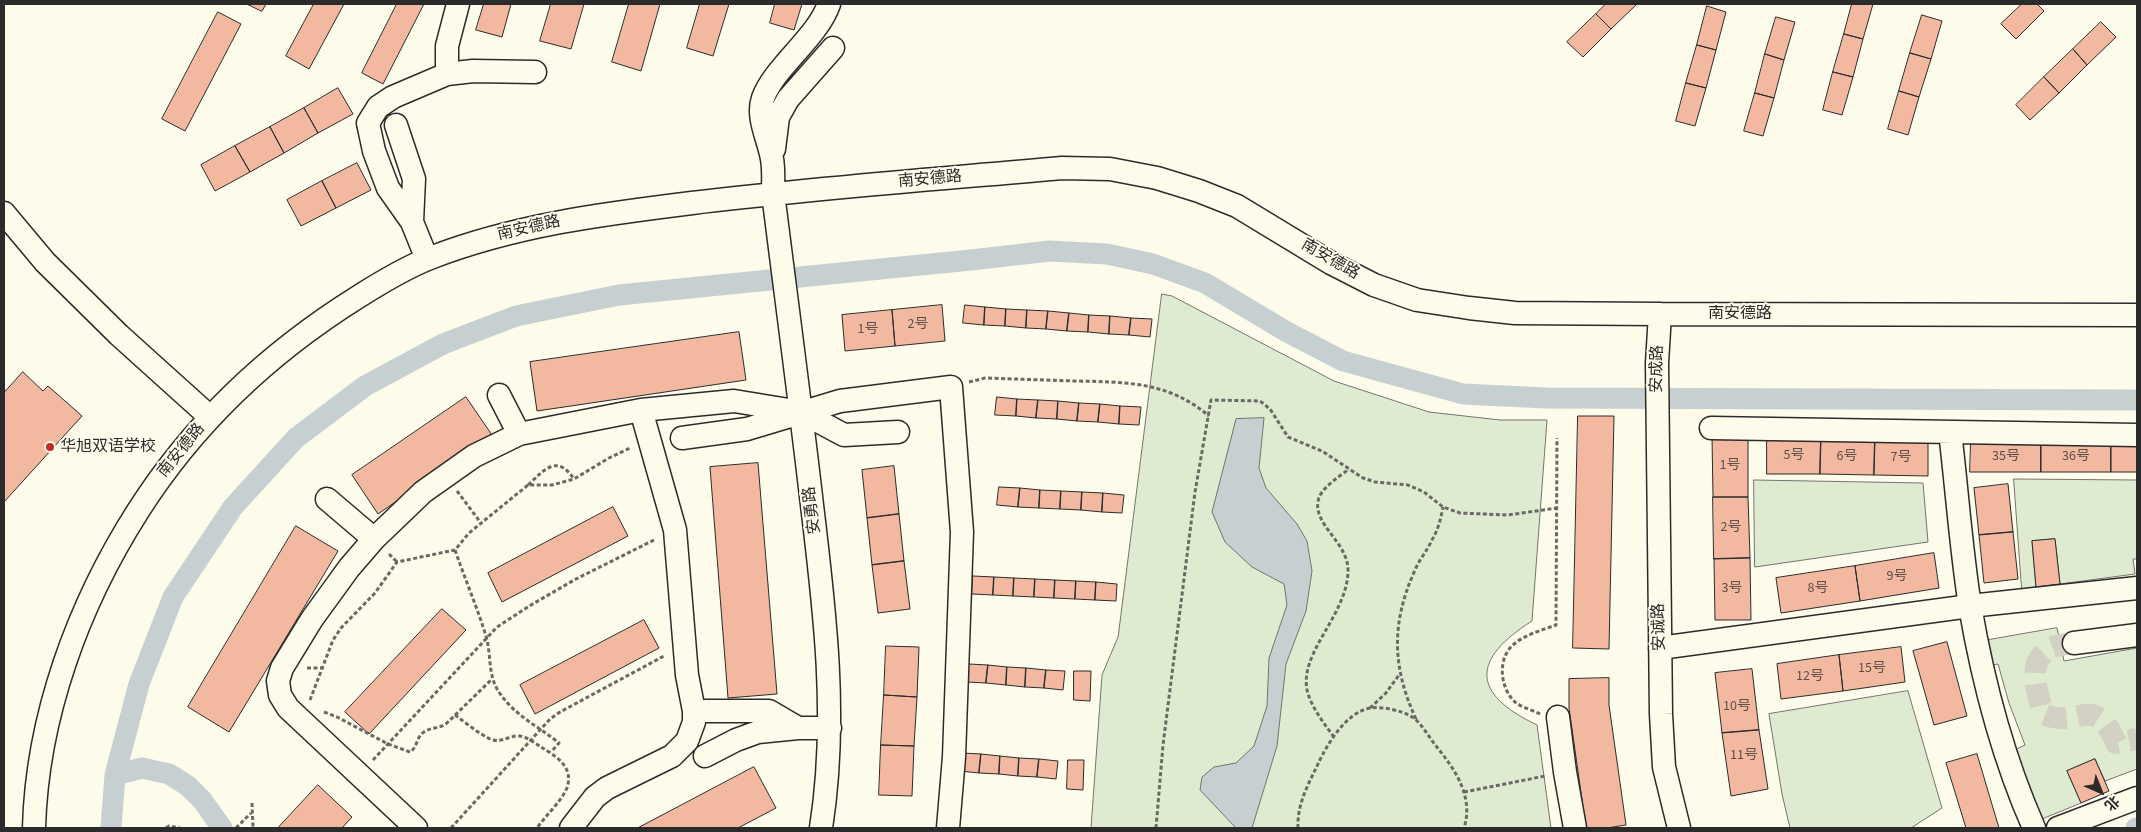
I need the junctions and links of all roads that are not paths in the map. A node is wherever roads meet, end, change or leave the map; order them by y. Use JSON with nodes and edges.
{"nodes":[{"id":1,"x":458,"y":4,"type":"edge"},
{"id":2,"x":829,"y":4,"type":"edge"},
{"id":3,"x":833,"y":48,"type":"dead end"},
{"id":4,"x":535,"y":72,"type":"dead end"},
{"id":5,"x":447,"y":74,"type":"junction"},
{"id":6,"x":396,"y":125,"type":"dead end"},
{"id":7,"x":772,"y":160,"type":"junction"},
{"id":8,"x":773,"y":193,"type":"junction"},
{"id":9,"x":4,"y":213,"type":"edge"},
{"id":10,"x":412,"y":222,"type":"junction"},
{"id":11,"x":426,"y":259,"type":"junction"},
{"id":12,"x":1660,"y":314,"type":"junction"},
{"id":13,"x":2137,"y":314,"type":"edge"},
{"id":14,"x":498,"y":395,"type":"dead end"},
{"id":15,"x":641,"y":410,"type":"junction"},
{"id":16,"x":801,"y":412,"type":"junction"},
{"id":17,"x":210,"y":416,"type":"junction"},
{"id":18,"x":1657,"y":424,"type":"joint"},
{"id":19,"x":1711,"y":428,"type":"dead end"},
{"id":20,"x":898,"y":432,"type":"dead end"},
{"id":21,"x":1950,"y":432,"type":"junction"},
{"id":22,"x":519,"y":434,"type":"junction"},
{"id":23,"x":2137,"y":435,"type":"edge"},
{"id":24,"x":682,"y":438,"type":"dead end"},
{"id":25,"x":327,"y":499,"type":"dead end"},
{"id":26,"x":374,"y":539,"type":"junction"},
{"id":27,"x":2137,"y":588,"type":"edge"},
{"id":28,"x":1970,"y":606,"type":"junction"},
{"id":29,"x":2137,"y":635,"type":"edge"},
{"id":30,"x":2074,"y":643,"type":"tunnel mouth"},
{"id":31,"x":1660,"y":648,"type":"junction"},
{"id":32,"x":694,"y":711,"type":"junction"},
{"id":33,"x":1558,"y":717,"type":"road end"},
{"id":34,"x":798,"y":728,"type":"junction"},
{"id":35,"x":830,"y":728,"type":"junction"},
{"id":36,"x":705,"y":756,"type":"dead end"},
{"id":37,"x":2137,"y":798,"type":"edge"},
{"id":38,"x":580,"y":825,"type":"edge"},
{"id":39,"x":34,"y":828,"type":"edge"},
{"id":40,"x":416,"y":828,"type":"edge"},
{"id":41,"x":821,"y":828,"type":"edge"},
{"id":42,"x":948,"y":828,"type":"edge"},
{"id":43,"x":1575,"y":828,"type":"edge"},
{"id":44,"x":1678,"y":828,"type":"edge"},
{"id":45,"x":2034,"y":828,"type":"edge"},
{"id":46,"x":2058,"y":828,"type":"edge"}],
"edges":[{"from":1,"to":5,"type":"street"},
{"from":2,"to":7,"type":"street"},
{"from":3,"to":7,"type":"street"},
{"from":4,"to":5,"type":"street"},
{"from":5,"to":10,"type":"street"},
{"from":6,"to":10,"type":"street"},
{"from":7,"to":8,"type":"street","name":"安勇路"},
{"from":8,"to":11,"type":"street","name":"南安德路"},
{"from":8,"to":12,"type":"street","name":"南安德路"},
{"from":8,"to":16,"type":"street","name":"安勇路"},
{"from":9,"to":17,"type":"street"},
{"from":10,"to":11,"type":"street"},
{"from":11,"to":17,"type":"street","name":"南安德路"},
{"from":12,"to":13,"type":"street","name":"南安德路"},
{"from":12,"to":18,"type":"street","name":"安成路"},
{"from":14,"to":22,"type":"street"},
{"from":15,"to":16,"type":"street"},
{"from":15,"to":22,"type":"street"},
{"from":15,"to":32,"type":"street"},
{"from":16,"to":20,"type":"street"},
{"from":16,"to":24,"type":"street"},
{"from":16,"to":35,"type":"street","name":"安勇路"},
{"from":16,"to":42,"type":"street"},
{"from":17,"to":39,"type":"street","name":"南安德路"},
{"from":18,"to":31,"type":"street","name":"安诚路"},
{"from":19,"to":21,"type":"street"},
{"from":21,"to":23,"type":"street"},
{"from":21,"to":28,"type":"street"},
{"from":22,"to":26,"type":"street"},
{"from":25,"to":26,"type":"street"},
{"from":26,"to":40,"type":"street"},
{"from":27,"to":28,"type":"street"},
{"from":28,"to":31,"type":"street"},
{"from":28,"to":45,"type":"street"},
{"from":29,"to":30,"type":"street"},
{"from":31,"to":44,"type":"street","name":"安诚路"},
{"from":32,"to":34,"type":"street"},
{"from":32,"to":38,"type":"street"},
{"from":33,"to":43,"type":"street"},
{"from":34,"to":35,"type":"street"},
{"from":34,"to":36,"type":"street"},
{"from":35,"to":41,"type":"street","name":"安勇路"},
{"from":37,"to":46,"type":"street"}]}
